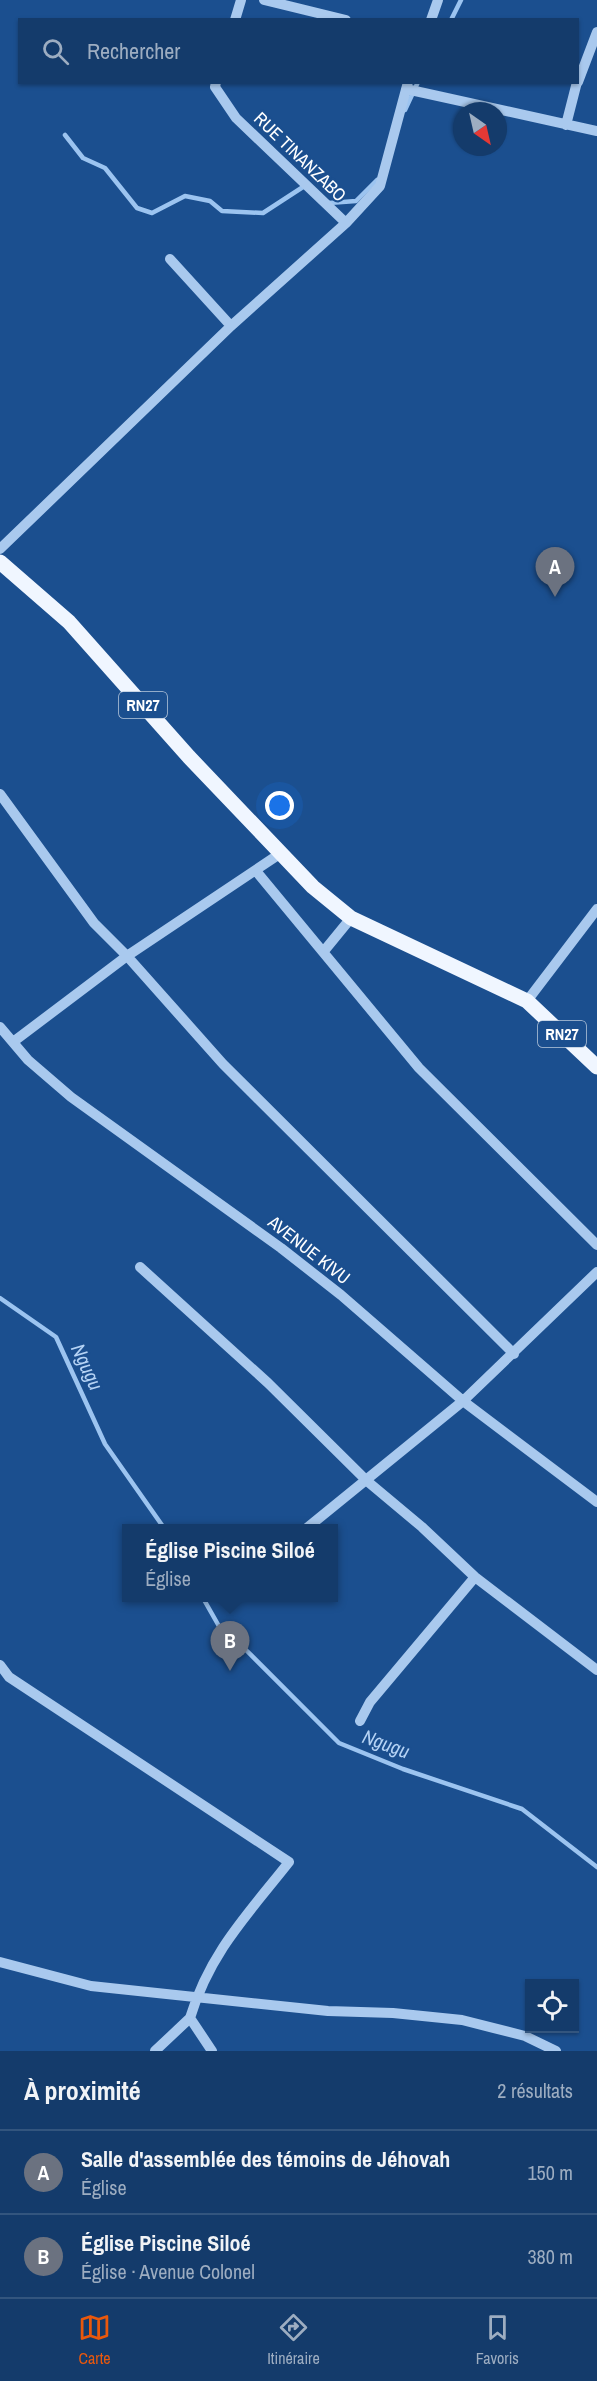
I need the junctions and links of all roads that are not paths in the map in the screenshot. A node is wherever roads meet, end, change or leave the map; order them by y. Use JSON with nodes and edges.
{"nodes":[{"id":1,"x":241,"y":0,"type":"edge"},
{"id":2,"x":264,"y":0,"type":"edge"},
{"id":3,"x":323,"y":0,"type":"edge"},
{"id":4,"x":438,"y":0,"type":"edge"},
{"id":5,"x":318,"y":13,"type":"junction"},
{"id":6,"x":236,"y":18,"type":"edge"},
{"id":7,"x":338,"y":18,"type":"edge"},
{"id":8,"x":432,"y":18,"type":"edge"},
{"id":9,"x":597,"y":32,"type":"edge"},
{"id":10,"x":579,"y":77,"type":"edge"},
{"id":11,"x":216,"y":84,"type":"edge"},
{"id":12,"x":576,"y":84,"type":"edge"},
{"id":13,"x":410,"y":88,"type":"edge"},
{"id":14,"x":566,"y":125,"type":"junction"},
{"id":15,"x":597,"y":131,"type":"edge"},
{"id":16,"x":346,"y":224,"type":"junction"},
{"id":17,"x":170,"y":259,"type":"dead end"},
{"id":18,"x":231,"y":326,"type":"junction"},
{"id":19,"x":0,"y":549,"type":"edge"},
{"id":20,"x":0,"y":562,"type":"edge"},
{"id":21,"x":0,"y":795,"type":"edge"},
{"id":22,"x":281,"y":853,"type":"junction"},
{"id":23,"x":256,"y":871,"type":"junction"},
{"id":24,"x":597,"y":909,"type":"edge"},
{"id":25,"x":351,"y":918,"type":"junction"},
{"id":26,"x":324,"y":951,"type":"junction"},
{"id":27,"x":127,"y":956,"type":"junction"},
{"id":28,"x":527,"y":1001,"type":"junction"},
{"id":29,"x":0,"y":1026,"type":"edge"},
{"id":30,"x":12,"y":1042,"type":"junction"},
{"id":31,"x":597,"y":1067,"type":"edge"},
{"id":32,"x":597,"y":1245,"type":"edge"},
{"id":33,"x":140,"y":1267,"type":"dead end"},
{"id":34,"x":597,"y":1272,"type":"edge"},
{"id":35,"x":514,"y":1354,"type":"junction"},
{"id":36,"x":463,"y":1401,"type":"junction"},
{"id":37,"x":367,"y":1481,"type":"junction"},
{"id":38,"x":597,"y":1502,"type":"edge"},
{"id":39,"x":312,"y":1524,"type":"edge"},
{"id":40,"x":475,"y":1577,"type":"junction"},
{"id":41,"x":0,"y":1666,"type":"edge"},
{"id":42,"x":597,"y":1670,"type":"edge"},
{"id":43,"x":360,"y":1721,"type":"dead end"},
{"id":44,"x":0,"y":1962,"type":"edge"},
{"id":45,"x":196,"y":1997,"type":"junction"},
{"id":46,"x":190,"y":2018,"type":"junction"},
{"id":47,"x":155,"y":2051,"type":"edge"},
{"id":48,"x":212,"y":2051,"type":"edge"},
{"id":49,"x":556,"y":2051,"type":"edge"}],
"edges":[{"from":1,"to":6,"type":"street"},
{"from":2,"to":5,"type":"street"},
{"from":3,"to":5,"type":"street"},
{"from":4,"to":8,"type":"street"},
{"from":5,"to":7,"type":"street"},
{"from":9,"to":10,"type":"street"},
{"from":11,"to":16,"type":"street","name":"RUE TINANZABO"},
{"from":12,"to":14,"type":"street"},
{"from":13,"to":14,"type":"street"},
{"from":13,"to":16,"type":"street"},
{"from":14,"to":15,"type":"street"},
{"from":16,"to":18,"type":"street"},
{"from":17,"to":18,"type":"street"},
{"from":18,"to":19,"type":"street"},
{"from":20,"to":22,"type":"main road","number":"RN27"},
{"from":21,"to":27,"type":"street"},
{"from":22,"to":23,"type":"street"},
{"from":22,"to":25,"type":"main road","number":"RN27"},
{"from":23,"to":26,"type":"street"},
{"from":23,"to":27,"type":"street"},
{"from":24,"to":28,"type":"street"},
{"from":25,"to":26,"type":"street"},
{"from":25,"to":28,"type":"main road","number":"RN27"},
{"from":26,"to":32,"type":"street"},
{"from":27,"to":30,"type":"street"},
{"from":27,"to":35,"type":"street"},
{"from":28,"to":31,"type":"main road","number":"RN27"},
{"from":29,"to":30,"type":"street","name":"AVENUE KIVU"},
{"from":30,"to":36,"type":"street","name":"AVENUE KIVU"},
{"from":33,"to":37,"type":"street"},
{"from":34,"to":35,"type":"street"},
{"from":35,"to":36,"type":"street"},
{"from":36,"to":37,"type":"street"},
{"from":36,"to":38,"type":"street","name":"AVENUE KIVU"},
{"from":37,"to":39,"type":"street"},
{"from":37,"to":40,"type":"street"},
{"from":40,"to":42,"type":"street"},
{"from":40,"to":43,"type":"street"},
{"from":41,"to":45,"type":"street"},
{"from":44,"to":45,"type":"street"},
{"from":45,"to":46,"type":"street"},
{"from":45,"to":49,"type":"street"},
{"from":46,"to":47,"type":"street"},
{"from":46,"to":48,"type":"street"}]}
